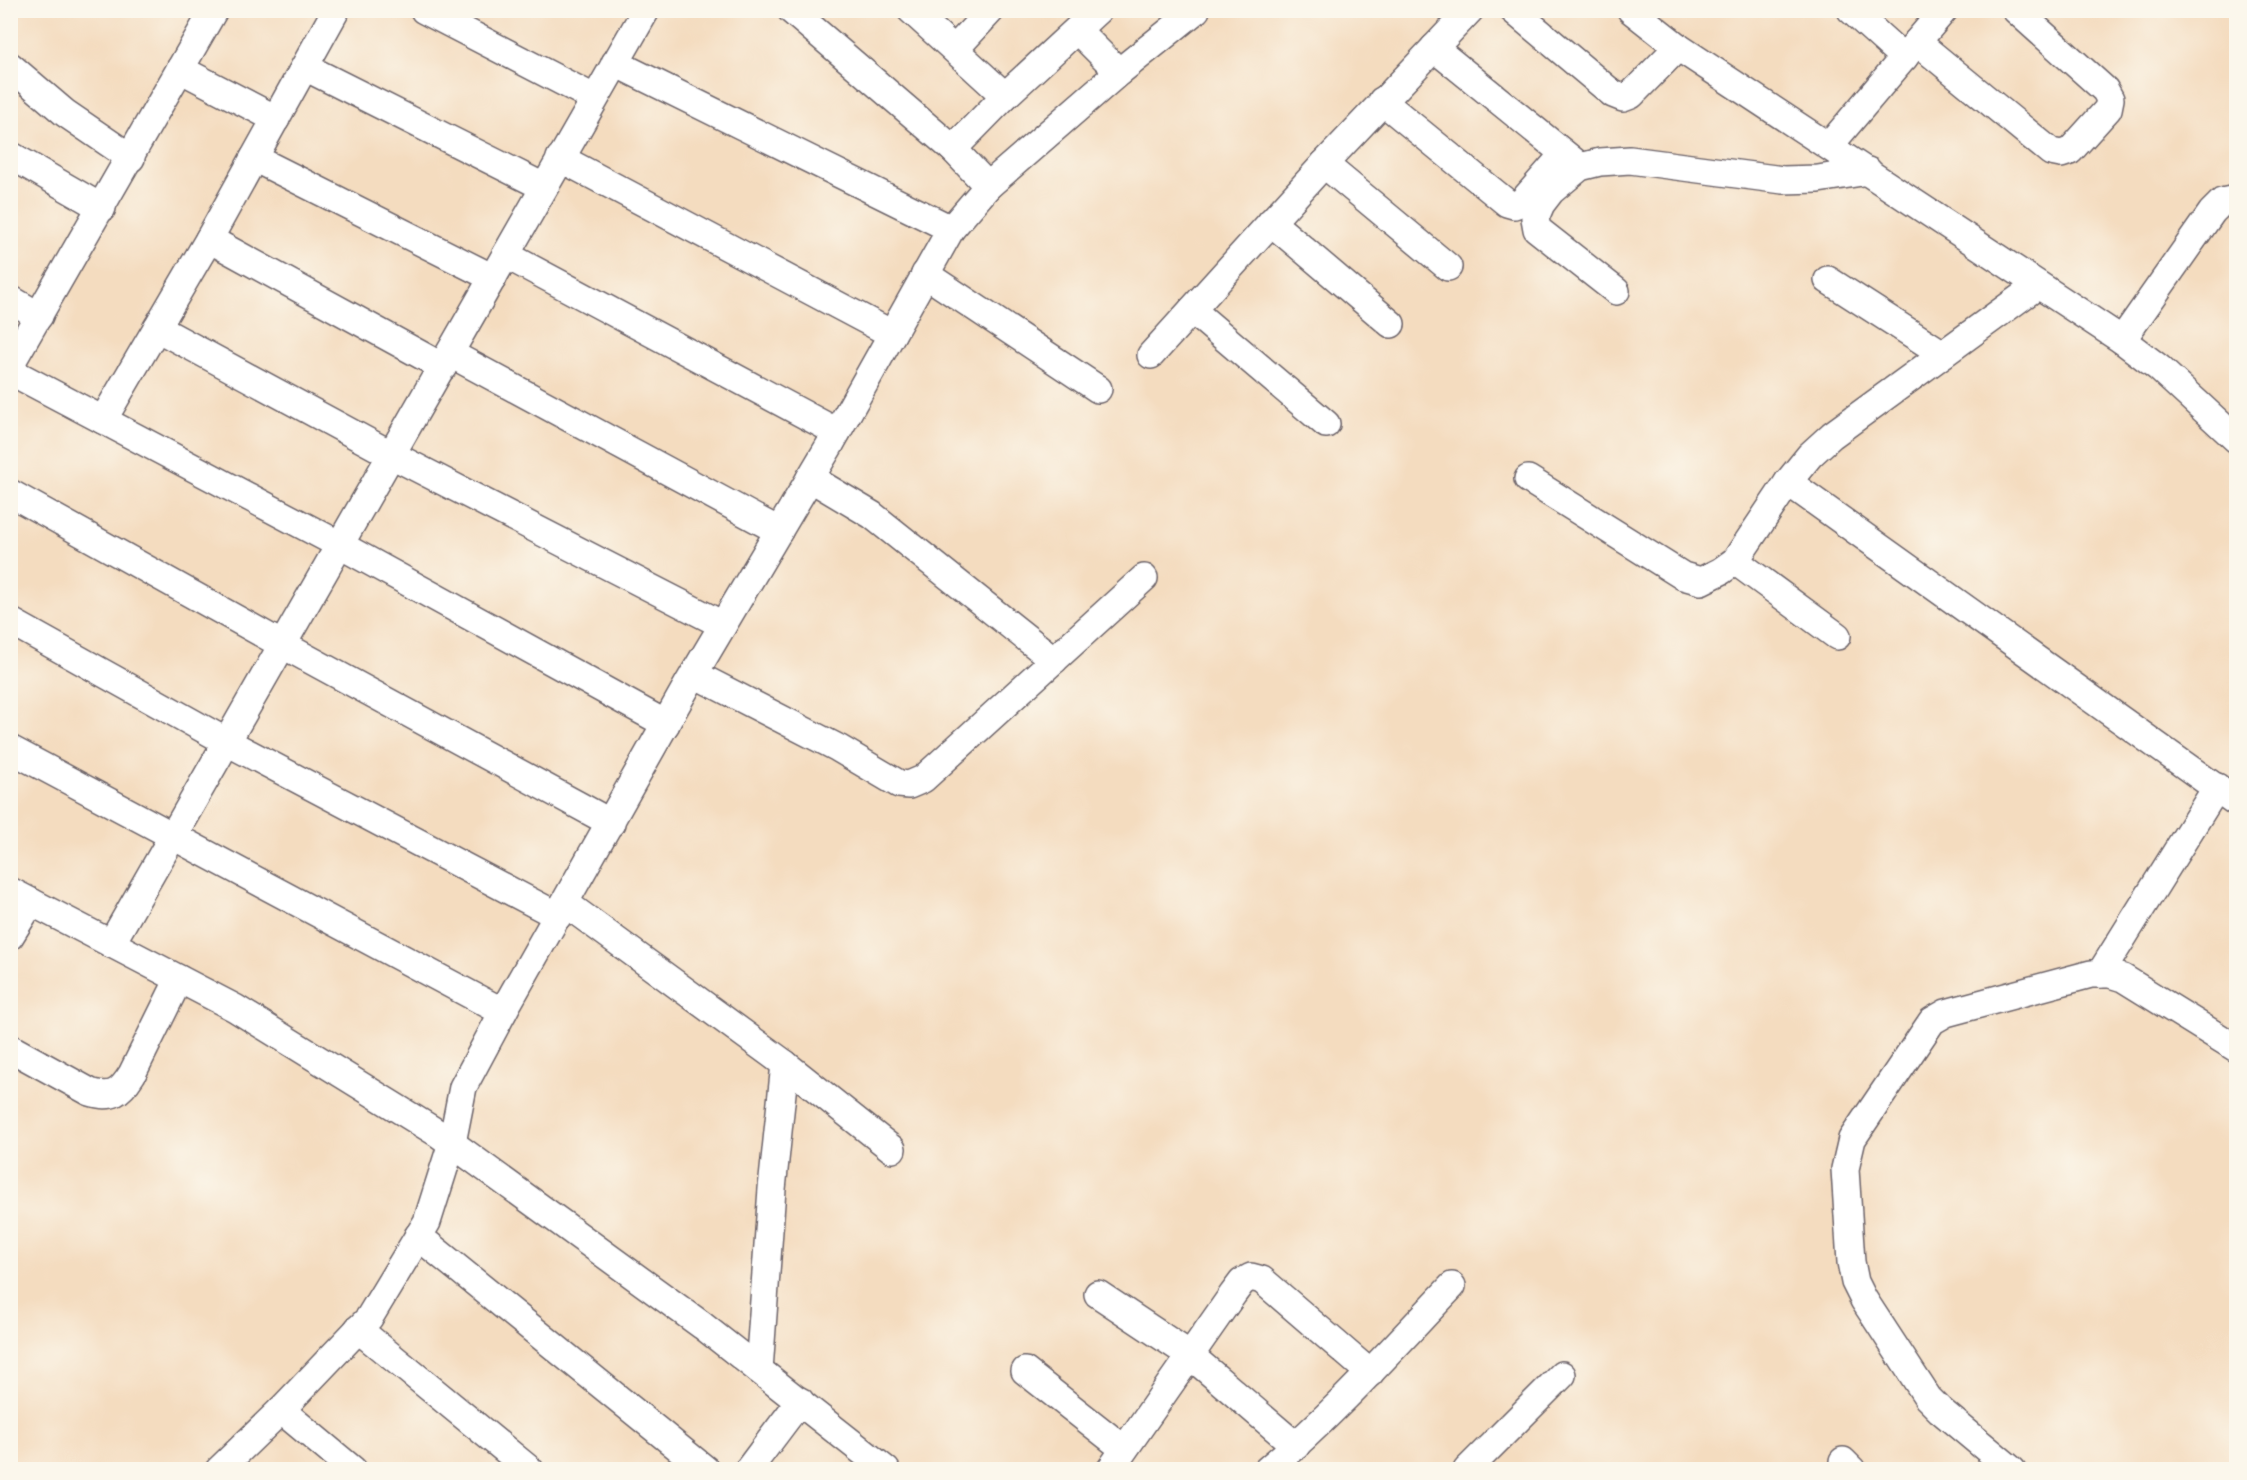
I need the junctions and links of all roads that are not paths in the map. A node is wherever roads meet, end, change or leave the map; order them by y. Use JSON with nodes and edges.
{"nodes":[{"id":1,"x":214,"y":10,"type":"edge"},
{"id":2,"x":336,"y":10,"type":"edge"},
{"id":3,"x":424,"y":10,"type":"edge"},
{"id":4,"x":646,"y":10,"type":"edge"},
{"id":5,"x":791,"y":10,"type":"edge"},
{"id":6,"x":911,"y":10,"type":"edge"},
{"id":7,"x":991,"y":10,"type":"edge"},
{"id":8,"x":1098,"y":10,"type":"edge"},
{"id":9,"x":1196,"y":10,"type":"edge"},
{"id":10,"x":1470,"y":10,"type":"edge"},
{"id":11,"x":1513,"y":10,"type":"edge"},
{"id":12,"x":1631,"y":10,"type":"edge"},
{"id":13,"x":1851,"y":10,"type":"edge"},
{"id":14,"x":1944,"y":10,"type":"edge"},
{"id":15,"x":2016,"y":10,"type":"edge"},
{"id":16,"x":1077,"y":30,"type":"junction"},
{"id":17,"x":1678,"y":47,"type":"junction"},
{"id":18,"x":1434,"y":48,"type":"junction"},
{"id":19,"x":955,"y":49,"type":"junction"},
{"id":20,"x":1911,"y":50,"type":"junction"},
{"id":21,"x":615,"y":63,"type":"junction"},
{"id":22,"x":10,"y":66,"type":"edge"},
{"id":23,"x":305,"y":67,"type":"junction"},
{"id":24,"x":180,"y":69,"type":"junction"},
{"id":25,"x":1119,"y":72,"type":"junction"},
{"id":26,"x":1005,"y":96,"type":"junction"},
{"id":27,"x":594,"y":98,"type":"junction"},
{"id":28,"x":1382,"y":101,"type":"junction"},
{"id":29,"x":276,"y":119,"type":"junction"},
{"id":30,"x":1829,"y":146,"type":"junction"},
{"id":31,"x":953,"y":149,"type":"junction"},
{"id":32,"x":10,"y":155,"type":"edge"},
{"id":33,"x":131,"y":158,"type":"junction"},
{"id":34,"x":254,"y":158,"type":"junction"},
{"id":35,"x":560,"y":158,"type":"junction"},
{"id":36,"x":1572,"y":160,"type":"junction"},
{"id":37,"x":1324,"y":164,"type":"junction"},
{"id":38,"x":1868,"y":171,"type":"junction"},
{"id":39,"x":988,"y":186,"type":"junction"},
{"id":40,"x":544,"y":187,"type":"junction"},
{"id":41,"x":2236,"y":199,"type":"edge"},
{"id":42,"x":102,"y":208,"type":"junction"},
{"id":43,"x":1271,"y":222,"type":"junction"},
{"id":44,"x":951,"y":229,"type":"junction"},
{"id":45,"x":208,"y":239,"type":"junction"},
{"id":46,"x":500,"y":266,"type":"junction"},
{"id":47,"x":1448,"y":267,"type":"dead end"},
{"id":48,"x":925,"y":274,"type":"junction"},
{"id":49,"x":1828,"y":280,"type":"dead end"},
{"id":50,"x":2038,"y":285,"type":"junction"},
{"id":51,"x":1616,"y":291,"type":"dead end"},
{"id":52,"x":10,"y":299,"type":"edge"},
{"id":53,"x":1192,"y":310,"type":"junction"},
{"id":54,"x":39,"y":316,"type":"junction"},
{"id":55,"x":1391,"y":324,"type":"dead end"},
{"id":56,"x":157,"y":328,"type":"junction"},
{"id":57,"x":892,"y":334,"type":"junction"},
{"id":58,"x":2122,"y":340,"type":"junction"},
{"id":59,"x":1942,"y":354,"type":"junction"},
{"id":60,"x":1151,"y":355,"type":"dead end"},
{"id":61,"x":447,"y":360,"type":"junction"},
{"id":62,"x":10,"y":365,"type":"edge"},
{"id":63,"x":10,"y":371,"type":"edge"},
{"id":64,"x":1098,"y":389,"type":"dead end"},
{"id":65,"x":103,"y":420,"type":"junction"},
{"id":66,"x":1326,"y":424,"type":"dead end"},
{"id":67,"x":837,"y":432,"type":"junction"},
{"id":68,"x":2236,"y":439,"type":"edge"},
{"id":69,"x":392,"y":455,"type":"junction"},
{"id":70,"x":810,"y":478,"type":"junction"},
{"id":71,"x":1528,"y":478,"type":"dead end"},
{"id":72,"x":1788,"y":482,"type":"junction"},
{"id":73,"x":10,"y":493,"type":"edge"},
{"id":74,"x":779,"y":531,"type":"junction"},
{"id":75,"x":340,"y":545,"type":"junction"},
{"id":76,"x":1735,"y":561,"type":"junction"},
{"id":77,"x":1144,"y":578,"type":"dead end"},
{"id":78,"x":10,"y":621,"type":"edge"},
{"id":79,"x":723,"y":625,"type":"junction"},
{"id":80,"x":1837,"y":636,"type":"dead end"},
{"id":81,"x":283,"y":645,"type":"junction"},
{"id":82,"x":1054,"y":660,"type":"junction"},
{"id":83,"x":694,"y":674,"type":"junction"},
{"id":84,"x":666,"y":724,"type":"junction"},
{"id":85,"x":227,"y":742,"type":"junction"},
{"id":86,"x":10,"y":749,"type":"edge"},
{"id":87,"x":2227,"y":795,"type":"edge"},
{"id":88,"x":611,"y":823,"type":"junction"},
{"id":89,"x":173,"y":836,"type":"junction"},
{"id":90,"x":21,"y":897,"type":"edge"},
{"id":91,"x":562,"y":909,"type":"junction"},
{"id":92,"x":10,"y":936,"type":"edge"},
{"id":93,"x":111,"y":944,"type":"junction"},
{"id":94,"x":2100,"y":974,"type":"junction"},
{"id":95,"x":179,"y":979,"type":"junction"},
{"id":96,"x":503,"y":1012,"type":"junction"},
{"id":97,"x":10,"y":1048,"type":"edge"},
{"id":98,"x":2236,"y":1048,"type":"edge"},
{"id":99,"x":785,"y":1064,"type":"junction"},
{"id":100,"x":453,"y":1143,"type":"junction"},
{"id":101,"x":892,"y":1149,"type":"dead end"},
{"id":102,"x":418,"y":1236,"type":"junction"},
{"id":103,"x":1452,"y":1286,"type":"dead end"},
{"id":104,"x":1098,"y":1293,"type":"dead end"},
{"id":105,"x":358,"y":1329,"type":"junction"},
{"id":106,"x":1190,"y":1355,"type":"junction"},
{"id":107,"x":759,"y":1370,"type":"junction"},
{"id":108,"x":1025,"y":1371,"type":"dead end"},
{"id":109,"x":1370,"y":1373,"type":"junction"},
{"id":110,"x":1562,"y":1375,"type":"dead end"},
{"id":111,"x":800,"y":1401,"type":"junction"},
{"id":112,"x":281,"y":1410,"type":"junction"},
{"id":113,"x":1296,"y":1446,"type":"junction"},
{"id":114,"x":1117,"y":1459,"type":"edge"},
{"id":115,"x":2009,"y":1468,"type":"edge"},
{"id":116,"x":219,"y":1470,"type":"edge"},
{"id":117,"x":353,"y":1470,"type":"edge"},
{"id":118,"x":530,"y":1470,"type":"edge"},
{"id":119,"x":706,"y":1470,"type":"edge"},
{"id":120,"x":748,"y":1470,"type":"edge"},
{"id":121,"x":886,"y":1470,"type":"edge"},
{"id":122,"x":1267,"y":1470,"type":"edge"},
{"id":123,"x":1467,"y":1470,"type":"edge"}],
"edges":[{"from":1,"to":24,"type":"street"},
{"from":2,"to":23,"type":"street"},
{"from":3,"to":27,"type":"street"},
{"from":4,"to":21,"type":"street"},
{"from":5,"to":31,"type":"street"},
{"from":6,"to":19,"type":"street"},
{"from":7,"to":19,"type":"street"},
{"from":8,"to":16,"type":"street"},
{"from":9,"to":25,"type":"street"},
{"from":10,"to":18,"type":"street"},
{"from":11,"to":17,"type":"street"},
{"from":12,"to":17,"type":"street"},
{"from":13,"to":20,"type":"street"},
{"from":14,"to":20,"type":"street"},
{"from":15,"to":20,"type":"street"},
{"from":16,"to":25,"type":"street"},
{"from":16,"to":26,"type":"street"},
{"from":17,"to":30,"type":"street"},
{"from":18,"to":28,"type":"street"},
{"from":18,"to":36,"type":"street"},
{"from":19,"to":26,"type":"street"},
{"from":20,"to":30,"type":"street"},
{"from":21,"to":27,"type":"street"},
{"from":21,"to":44,"type":"street"},
{"from":22,"to":33,"type":"street"},
{"from":23,"to":29,"type":"street"},
{"from":23,"to":40,"type":"street"},
{"from":24,"to":29,"type":"street"},
{"from":24,"to":33,"type":"street"},
{"from":25,"to":39,"type":"street"},
{"from":26,"to":31,"type":"street"},
{"from":27,"to":35,"type":"street"},
{"from":28,"to":36,"type":"street"},
{"from":28,"to":37,"type":"street"},
{"from":29,"to":34,"type":"street"},
{"from":30,"to":38,"type":"street"},
{"from":31,"to":39,"type":"street"},
{"from":32,"to":42,"type":"street"},
{"from":33,"to":42,"type":"street"},
{"from":34,"to":45,"type":"street"},
{"from":34,"to":46,"type":"street"},
{"from":35,"to":40,"type":"street"},
{"from":35,"to":57,"type":"street"},
{"from":36,"to":38,"type":"street"},
{"from":36,"to":51,"type":"street"},
{"from":37,"to":43,"type":"street"},
{"from":37,"to":47,"type":"street"},
{"from":38,"to":50,"type":"street"},
{"from":39,"to":44,"type":"street"},
{"from":40,"to":46,"type":"street"},
{"from":41,"to":58,"type":"street"},
{"from":42,"to":54,"type":"street"},
{"from":43,"to":53,"type":"street"},
{"from":43,"to":55,"type":"street"},
{"from":44,"to":48,"type":"street"},
{"from":45,"to":56,"type":"street"},
{"from":45,"to":61,"type":"street"},
{"from":46,"to":61,"type":"street"},
{"from":46,"to":67,"type":"street"},
{"from":48,"to":57,"type":"street"},
{"from":48,"to":64,"type":"street"},
{"from":49,"to":59,"type":"street"},
{"from":50,"to":58,"type":"street"},
{"from":50,"to":59,"type":"street"},
{"from":52,"to":54,"type":"street"},
{"from":53,"to":60,"type":"street"},
{"from":53,"to":66,"type":"street"},
{"from":54,"to":62,"type":"street"},
{"from":56,"to":65,"type":"street"},
{"from":56,"to":69,"type":"street"},
{"from":57,"to":67,"type":"street"},
{"from":58,"to":68,"type":"street"},
{"from":59,"to":72,"type":"street"},
{"from":61,"to":69,"type":"street"},
{"from":61,"to":74,"type":"street"},
{"from":63,"to":65,"type":"street"},
{"from":65,"to":75,"type":"street"},
{"from":67,"to":70,"type":"street"},
{"from":69,"to":75,"type":"street"},
{"from":69,"to":79,"type":"street"},
{"from":70,"to":74,"type":"street"},
{"from":70,"to":82,"type":"street"},
{"from":71,"to":76,"type":"street"},
{"from":72,"to":76,"type":"street"},
{"from":72,"to":87,"type":"street"},
{"from":73,"to":81,"type":"street"},
{"from":74,"to":79,"type":"street"},
{"from":75,"to":81,"type":"street"},
{"from":75,"to":84,"type":"street"},
{"from":76,"to":80,"type":"street"},
{"from":77,"to":82,"type":"street"},
{"from":78,"to":85,"type":"street"},
{"from":79,"to":83,"type":"street"},
{"from":81,"to":85,"type":"street"},
{"from":81,"to":88,"type":"street"},
{"from":82,"to":83,"type":"street"},
{"from":83,"to":84,"type":"street"},
{"from":84,"to":88,"type":"street"},
{"from":85,"to":89,"type":"street"},
{"from":85,"to":91,"type":"street"},
{"from":86,"to":89,"type":"street"},
{"from":87,"to":94,"type":"street"},
{"from":88,"to":91,"type":"street"},
{"from":89,"to":93,"type":"street"},
{"from":89,"to":96,"type":"street"},
{"from":90,"to":92,"type":"street"},
{"from":90,"to":93,"type":"street"},
{"from":91,"to":96,"type":"street"},
{"from":91,"to":99,"type":"street"},
{"from":93,"to":95,"type":"street"},
{"from":94,"to":98,"type":"street"},
{"from":94,"to":115,"type":"street"},
{"from":95,"to":97,"type":"street"},
{"from":95,"to":100,"type":"street"},
{"from":96,"to":100,"type":"street"},
{"from":99,"to":101,"type":"street"},
{"from":99,"to":107,"type":"street"},
{"from":100,"to":102,"type":"street"},
{"from":100,"to":107,"type":"street"},
{"from":102,"to":105,"type":"street"},
{"from":102,"to":119,"type":"street"},
{"from":103,"to":109,"type":"street"},
{"from":104,"to":106,"type":"street"},
{"from":105,"to":112,"type":"street"},
{"from":105,"to":118,"type":"street"},
{"from":106,"to":109,"type":"street"},
{"from":106,"to":113,"type":"street"},
{"from":106,"to":114,"type":"street"},
{"from":107,"to":111,"type":"street"},
{"from":108,"to":114,"type":"street"},
{"from":109,"to":113,"type":"street"},
{"from":110,"to":123,"type":"street"},
{"from":111,"to":120,"type":"street"},
{"from":111,"to":121,"type":"street"},
{"from":112,"to":116,"type":"street"},
{"from":112,"to":117,"type":"street"},
{"from":113,"to":122,"type":"street"}]}
